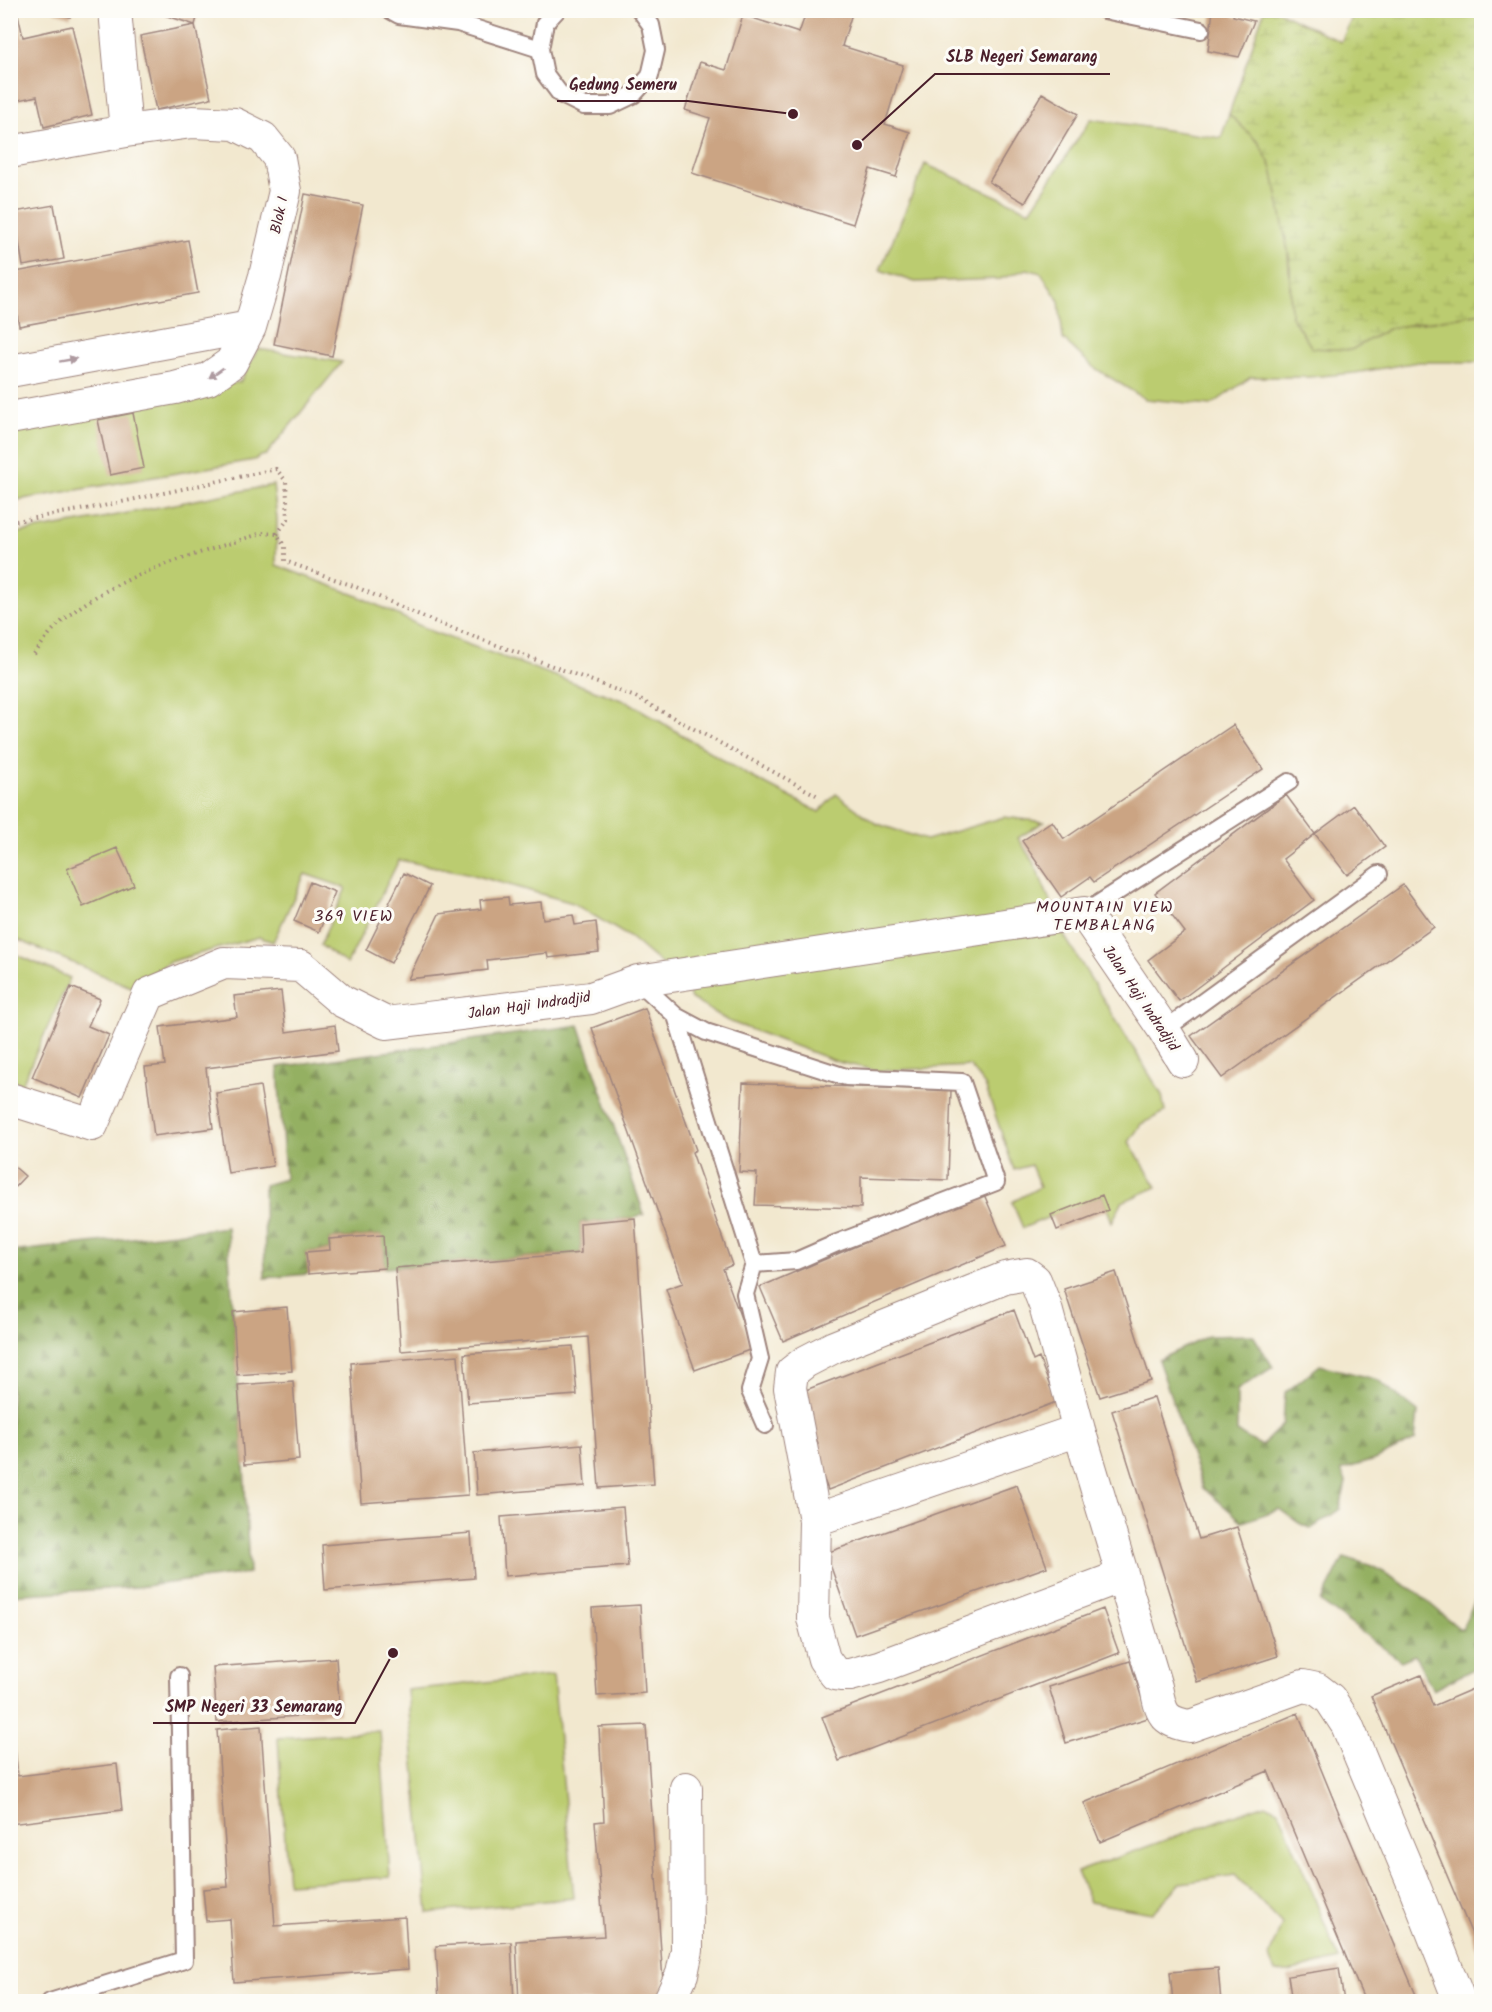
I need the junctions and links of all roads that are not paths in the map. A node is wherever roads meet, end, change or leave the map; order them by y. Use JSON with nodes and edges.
{"nodes":[{"id":1,"x":115,"y":10,"type":"edge"},
{"id":2,"x":390,"y":10,"type":"edge"},
{"id":3,"x":557,"y":10,"type":"edge"},
{"id":4,"x":640,"y":10,"type":"edge"},
{"id":5,"x":1104,"y":10,"type":"edge"},
{"id":6,"x":1201,"y":30,"type":"dead end"},
{"id":7,"x":540,"y":49,"type":"junction"},
{"id":8,"x":126,"y":131,"type":"junction"},
{"id":9,"x":10,"y":152,"type":"edge"},
{"id":10,"x":250,"y":327,"type":"junction"},
{"id":11,"x":10,"y":370,"type":"edge"},
{"id":12,"x":10,"y":418,"type":"edge"},
{"id":13,"x":1289,"y":782,"type":"dead end"},
{"id":14,"x":1379,"y":874,"type":"dead end"},
{"id":15,"x":1084,"y":913,"type":"junction"},
{"id":16,"x":638,"y":981,"type":"junction"},
{"id":17,"x":676,"y":1016,"type":"junction"},
{"id":18,"x":1164,"y":1030,"type":"junction"},
{"id":19,"x":1183,"y":1061,"type":"dead end"},
{"id":20,"x":10,"y":1099,"type":"edge"},
{"id":21,"x":754,"y":1264,"type":"junction"},
{"id":22,"x":765,"y":1425,"type":"dead end"},
{"id":23,"x":1079,"y":1431,"type":"junction"},
{"id":24,"x":815,"y":1520,"type":"junction"},
{"id":25,"x":1122,"y":1576,"type":"junction"},
{"id":26,"x":178,"y":1676,"type":"dead end"},
{"id":27,"x":686,"y":1788,"type":"dead end"},
{"id":28,"x":50,"y":2001,"type":"edge"},
{"id":29,"x":669,"y":2001,"type":"edge"},
{"id":30,"x":1460,"y":2001,"type":"edge"}],
"edges":[{"from":1,"to":8,"type":"street"},
{"from":2,"to":7,"type":"lane"},
{"from":3,"to":7,"type":"lane"},
{"from":4,"to":7,"type":"lane"},
{"from":5,"to":6,"type":"lane"},
{"from":8,"to":9,"type":"street","name":"Blok I"},
{"from":8,"to":10,"type":"street","name":"Blok I"},
{"from":11,"to":10,"type":"street","one_way":true},
{"from":10,"to":12,"type":"street","name":"Blok I","one_way":true},
{"from":13,"to":15,"type":"lane"},
{"from":14,"to":18,"type":"lane"},
{"from":15,"to":16,"type":"street","name":"Jalan Haji Indradjid"},
{"from":15,"to":18,"type":"street","name":"Jalan Haji Indradjid"},
{"from":16,"to":17,"type":"lane"},
{"from":16,"to":20,"type":"street","name":"Jalan Haji Indradjid"},
{"from":17,"to":21,"type":"lane"},
{"from":17,"to":21,"type":"lane"},
{"from":18,"to":19,"type":"street","name":"Jalan Haji Indradjid"},
{"from":21,"to":22,"type":"lane"},
{"from":23,"to":24,"type":"street"},
{"from":23,"to":24,"type":"street"},
{"from":23,"to":25,"type":"street"},
{"from":24,"to":25,"type":"street"},
{"from":25,"to":30,"type":"street"},
{"from":26,"to":28,"type":"lane"},
{"from":27,"to":29,"type":"street"}]}
